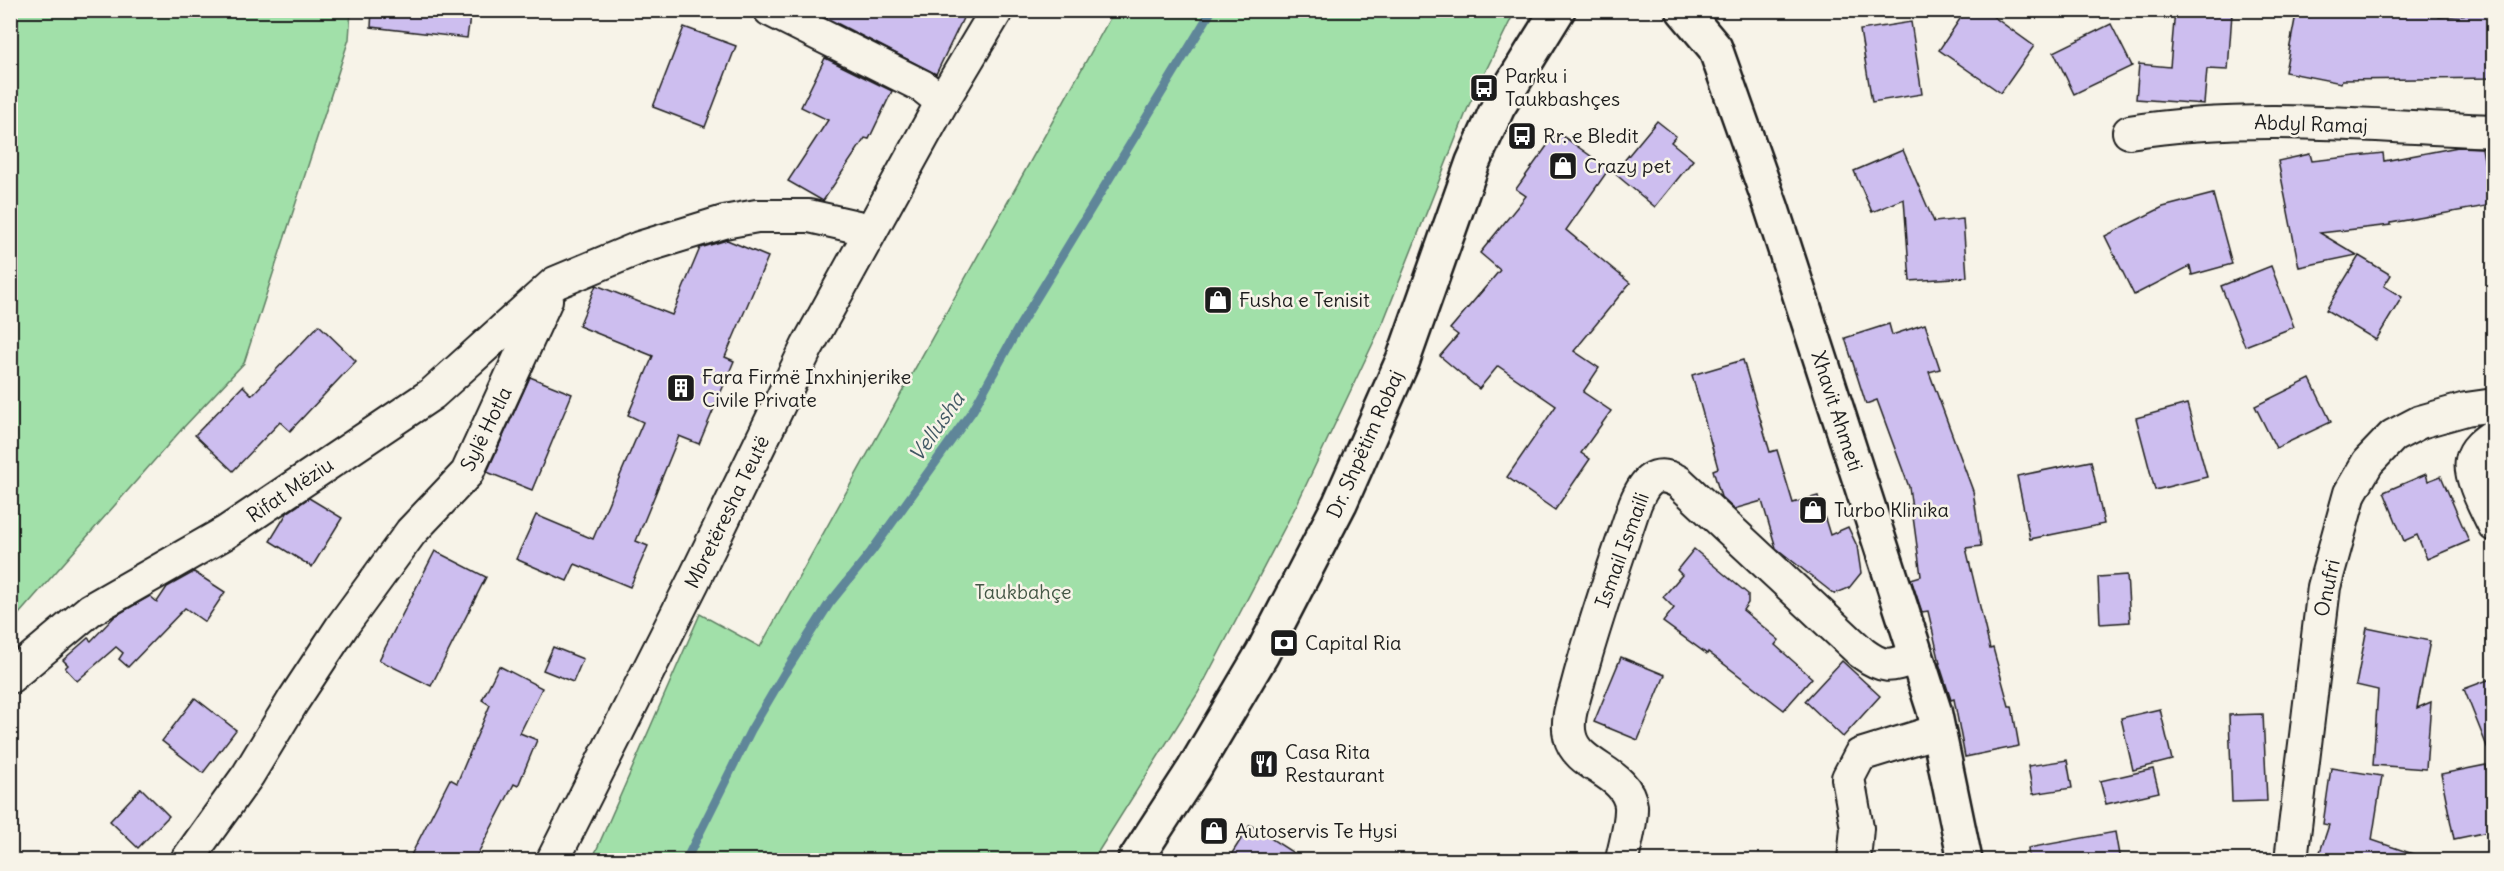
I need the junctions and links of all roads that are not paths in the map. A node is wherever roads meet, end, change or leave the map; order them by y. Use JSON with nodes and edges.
{"nodes":[{"id":1,"x":770,"y":10,"type":"edge"},
{"id":2,"x":997,"y":10,"type":"edge"},
{"id":3,"x":1558,"y":10,"type":"edge"},
{"id":4,"x":1683,"y":10,"type":"edge"},
{"id":5,"x":942,"y":102,"type":"junction"},
{"id":6,"x":2493,"y":131,"type":"edge"},
{"id":7,"x":2129,"y":132,"type":"dead end"},
{"id":8,"x":871,"y":230,"type":"junction"},
{"id":9,"x":555,"y":283,"type":"junction"},
{"id":10,"x":2493,"y":405,"type":"edge"},
{"id":11,"x":2493,"y":435,"type":"edge"},
{"id":12,"x":2493,"y":525,"type":"edge"},
{"id":13,"x":1916,"y":657,"type":"junction"},
{"id":14,"x":10,"y":677,"type":"edge"},
{"id":15,"x":1938,"y":731,"type":"junction"},
{"id":16,"x":187,"y":861,"type":"edge"},
{"id":17,"x":553,"y":861,"type":"edge"},
{"id":18,"x":1135,"y":861,"type":"edge"},
{"id":19,"x":1622,"y":861,"type":"edge"},
{"id":20,"x":1854,"y":861,"type":"edge"},
{"id":21,"x":1965,"y":861,"type":"edge"},
{"id":22,"x":2291,"y":861,"type":"edge"}],
"edges":[{"from":1,"to":5,"type":"street"},
{"from":2,"to":5,"type":"street","name":"Mbretëresha Teutë"},
{"from":3,"to":18,"type":"street","name":"Dr. Shpëtim Robaj"},
{"from":4,"to":13,"type":"street","name":"Xhavit Ahmeti"},
{"from":5,"to":8,"type":"street","name":"Mbretëresha Teutë"},
{"from":6,"to":7,"type":"street","name":"Abdyl Ramaj"},
{"from":8,"to":9,"type":"street"},
{"from":8,"to":17,"type":"street","name":"Mbretëresha Teutë"},
{"from":9,"to":14,"type":"street","name":"Rifat Mëziu"},
{"from":9,"to":16,"type":"street","name":"Sylë Hotla"},
{"from":10,"to":22,"type":"street","name":"Onufri"},
{"from":11,"to":12,"type":"street"},
{"from":13,"to":15,"type":"street","name":"Xhavit Ahmeti"},
{"from":13,"to":19,"type":"street","name":"Ismail Ismaili"},
{"from":15,"to":20,"type":"street"},
{"from":15,"to":21,"type":"street","name":"Xhavit Ahmeti"}]}
